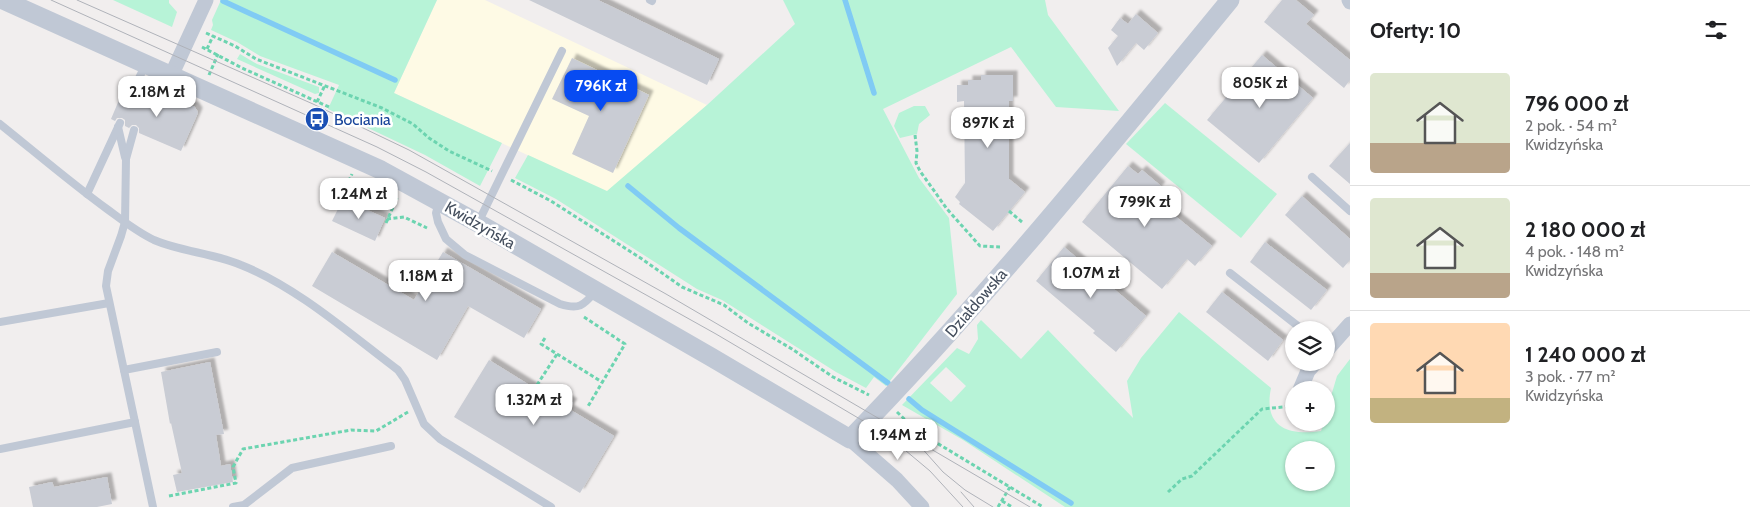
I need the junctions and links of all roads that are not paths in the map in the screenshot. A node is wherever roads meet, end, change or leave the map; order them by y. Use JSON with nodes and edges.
{"nodes":[{"id":1,"x":3,"y":0,"type":"edge"},
{"id":2,"x":206,"y":0,"type":"edge"},
{"id":3,"x":1230,"y":0,"type":"edge"},
{"id":4,"x":562,"y":51,"type":"dead end"},
{"id":5,"x":160,"y":70,"type":"junction"},
{"id":6,"x":133,"y":90,"type":"dead end"},
{"id":7,"x":150,"y":98,"type":"dead end"},
{"id":8,"x":0,"y":124,"type":"edge"},
{"id":9,"x":134,"y":130,"type":"dead end"},
{"id":10,"x":126,"y":159,"type":"junction"},
{"id":11,"x":1312,"y":177,"type":"dead end"},
{"id":12,"x":87,"y":194,"type":"junction"},
{"id":13,"x":439,"y":202,"type":"junction"},
{"id":14,"x":1350,"y":212,"type":"edge"},
{"id":15,"x":125,"y":222,"type":"junction"},
{"id":16,"x":478,"y":223,"type":"junction"},
{"id":17,"x":1230,"y":273,"type":"dead end"},
{"id":18,"x":596,"y":291,"type":"junction"},
{"id":19,"x":109,"y":303,"type":"junction"},
{"id":20,"x":1292,"y":321,"type":"edge"},
{"id":21,"x":0,"y":322,"type":"edge"},
{"id":22,"x":1350,"y":324,"type":"edge"},
{"id":23,"x":1335,"y":340,"type":"edge"},
{"id":24,"x":217,"y":352,"type":"dead end"},
{"id":25,"x":124,"y":370,"type":"junction"},
{"id":26,"x":135,"y":422,"type":"junction"},
{"id":27,"x":850,"y":439,"type":"junction"},
{"id":28,"x":391,"y":446,"type":"dead end"},
{"id":29,"x":0,"y":449,"type":"edge"},
{"id":30,"x":153,"y":507,"type":"edge"},
{"id":31,"x":233,"y":507,"type":"edge"},
{"id":32,"x":551,"y":507,"type":"edge"},
{"id":33,"x":922,"y":507,"type":"edge"}],
"edges":[{"from":1,"to":5,"type":"street","name":"Kwidzyńska"},
{"from":2,"to":5,"type":"street"},
{"from":3,"to":27,"type":"street","name":"Działdowska"},
{"from":4,"to":16,"type":"lane"},
{"from":5,"to":6,"type":"lane"},
{"from":5,"to":7,"type":"lane"},
{"from":5,"to":13,"type":"street","name":"Kwidzyńska"},
{"from":8,"to":12,"type":"lane"},
{"from":9,"to":10,"type":"lane"},
{"from":10,"to":12,"type":"lane"},
{"from":10,"to":15,"type":"lane"},
{"from":11,"to":14,"type":"lane"},
{"from":12,"to":15,"type":"lane"},
{"from":13,"to":16,"type":"street","name":"Kwidzyńska"},
{"from":13,"to":18,"type":"lane"},
{"from":15,"to":19,"type":"lane"},
{"from":15,"to":32,"type":"lane"},
{"from":16,"to":18,"type":"street","name":"Kwidzyńska"},
{"from":17,"to":20,"type":"lane"},
{"from":18,"to":27,"type":"street","name":"Kwidzyńska"},
{"from":19,"to":21,"type":"lane"},
{"from":19,"to":25,"type":"lane"},
{"from":22,"to":23,"type":"street"},
{"from":24,"to":25,"type":"lane"},
{"from":25,"to":26,"type":"lane"},
{"from":26,"to":29,"type":"lane"},
{"from":26,"to":30,"type":"lane"},
{"from":27,"to":33,"type":"street","name":"Kwidzyńska"},
{"from":28,"to":31,"type":"lane"}]}
